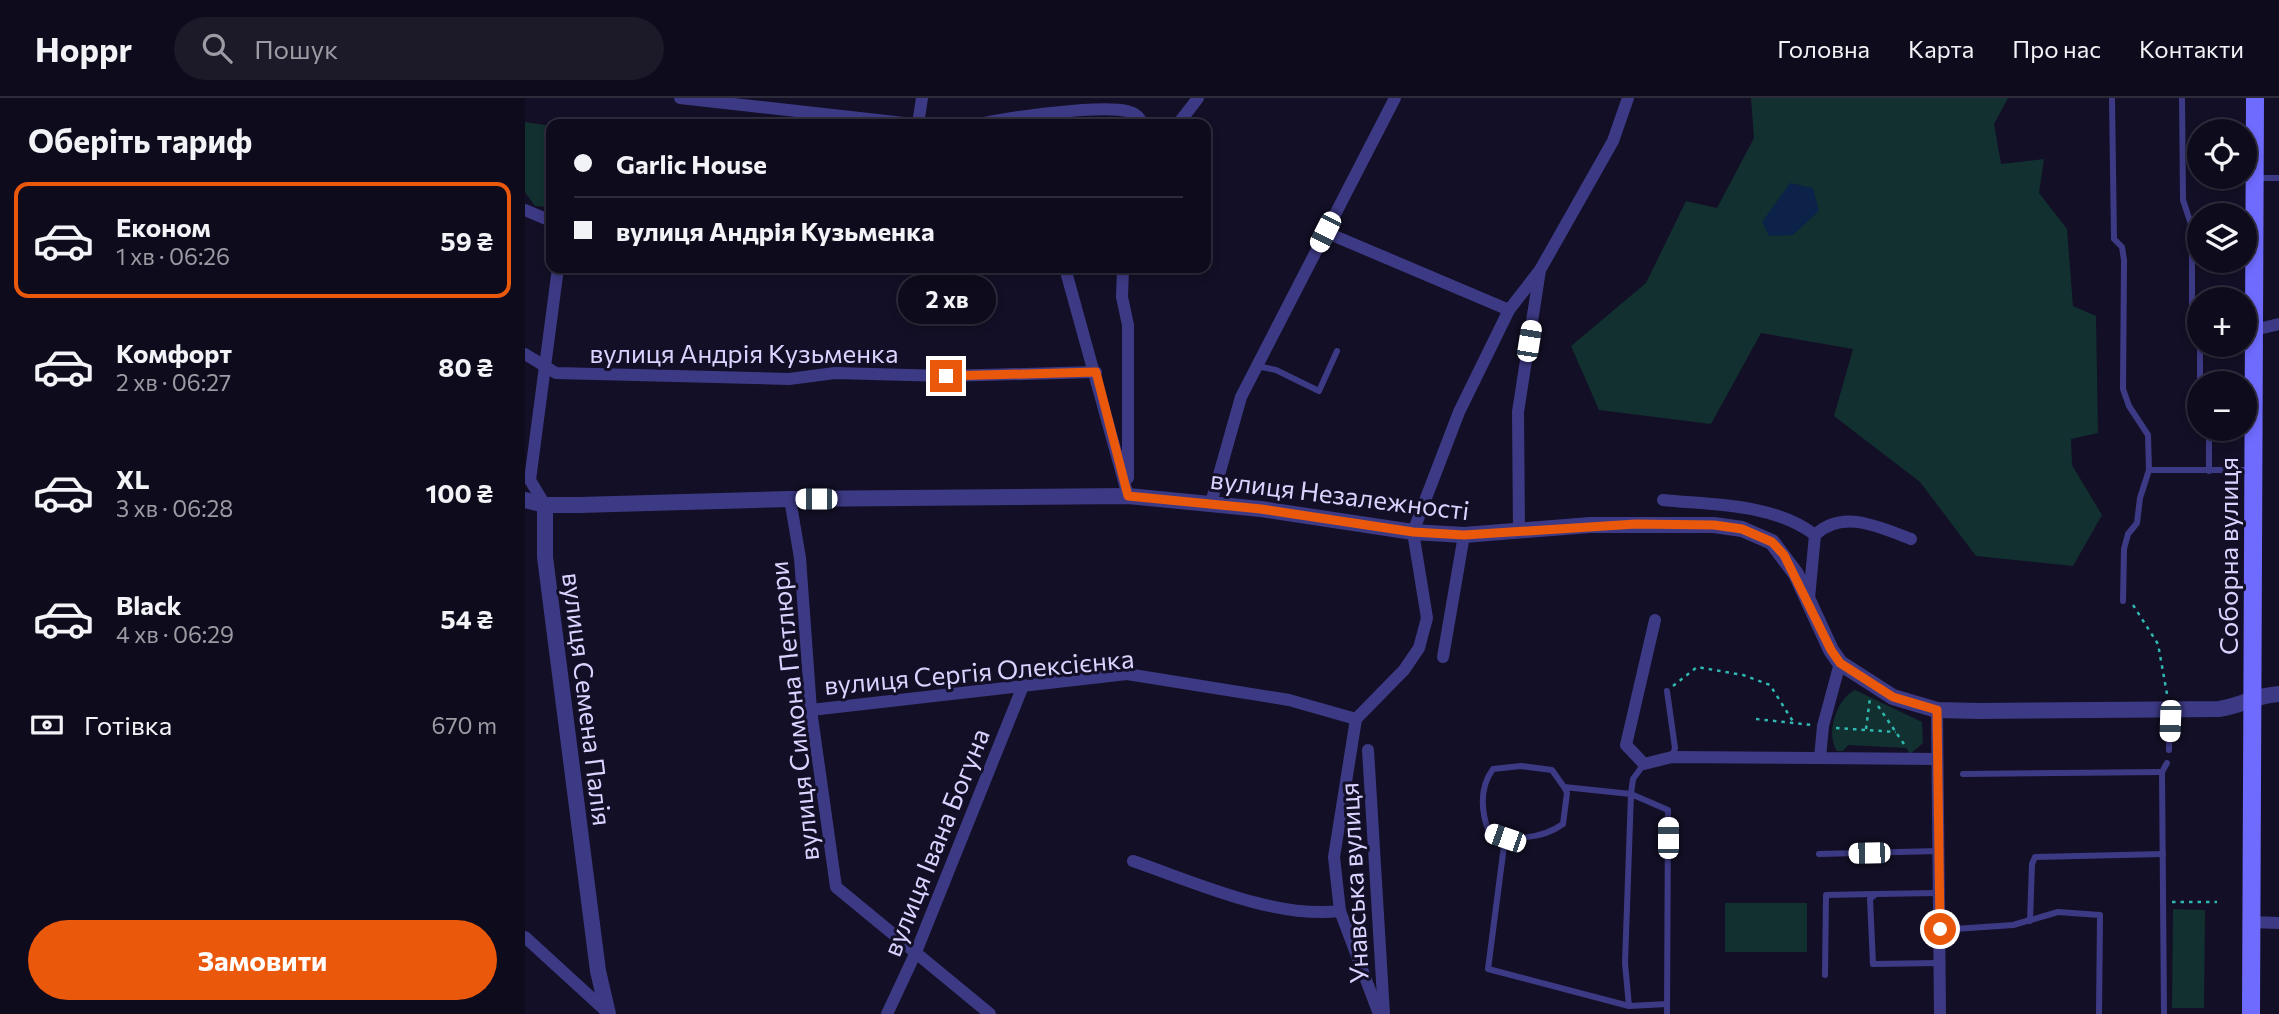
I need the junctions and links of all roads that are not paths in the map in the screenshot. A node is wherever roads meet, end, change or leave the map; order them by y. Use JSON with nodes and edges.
{"nodes":[{"id":1,"x":680,"y":98,"type":"edge"},
{"id":2,"x":922,"y":98,"type":"edge"},
{"id":3,"x":1198,"y":98,"type":"edge"},
{"id":4,"x":1395,"y":98,"type":"edge"},
{"id":5,"x":1628,"y":98,"type":"edge"},
{"id":6,"x":2112,"y":98,"type":"edge"},
{"id":7,"x":2182,"y":98,"type":"edge"},
{"id":8,"x":2255,"y":98,"type":"edge"},
{"id":9,"x":870,"y":119,"type":"edge"},
{"id":10,"x":916,"y":119,"type":"edge"},
{"id":11,"x":1006,"y":119,"type":"edge"},
{"id":12,"x":1139,"y":119,"type":"edge"},
{"id":13,"x":1182,"y":119,"type":"edge"},
{"id":14,"x":2255,"y":119,"type":"edge"},
{"id":15,"x":2257,"y":178,"type":"edge"},
{"id":16,"x":2279,"y":178,"type":"edge"},
{"id":17,"x":2255,"y":189,"type":"edge"},
{"id":18,"x":525,"y":210,"type":"edge"},
{"id":19,"x":546,"y":219,"type":"edge"},
{"id":20,"x":1325,"y":232,"type":"junction"},
{"id":21,"x":1540,"y":270,"type":"junction"},
{"id":22,"x":557,"y":273,"type":"edge"},
{"id":23,"x":1066,"y":273,"type":"edge"},
{"id":24,"x":1123,"y":273,"type":"edge"},
{"id":25,"x":2192,"y":287,"type":"edge"},
{"id":26,"x":2254,"y":287,"type":"edge"},
{"id":27,"x":1509,"y":310,"type":"junction"},
{"id":28,"x":2279,"y":324,"type":"edge"},
{"id":29,"x":2257,"y":329,"type":"edge"},
{"id":30,"x":1337,"y":351,"type":"dead end"},
{"id":31,"x":525,"y":354,"type":"edge"},
{"id":32,"x":2254,"y":357,"type":"edge"},
{"id":33,"x":1257,"y":366,"type":"junction"},
{"id":34,"x":546,"y":367,"type":"junction"},
{"id":35,"x":1096,"y":372,"type":"junction"},
{"id":36,"x":2208,"y":441,"type":"edge"},
{"id":37,"x":2149,"y":470,"type":"junction"},
{"id":38,"x":2253,"y":470,"type":"junction"},
{"id":39,"x":2209,"y":471,"type":"junction"},
{"id":40,"x":1128,"y":496,"type":"junction"},
{"id":41,"x":790,"y":499,"type":"junction"},
{"id":42,"x":525,"y":500,"type":"edge"},
{"id":43,"x":1663,"y":500,"type":"dead end"},
{"id":44,"x":1211,"y":503,"type":"junction"},
{"id":45,"x":545,"y":505,"type":"junction"},
{"id":46,"x":1519,"y":530,"type":"junction"},
{"id":47,"x":1413,"y":532,"type":"junction"},
{"id":48,"x":1464,"y":535,"type":"junction"},
{"id":49,"x":1815,"y":535,"type":"junction"},
{"id":50,"x":1911,"y":539,"type":"dead end"},
{"id":51,"x":2123,"y":601,"type":"road end"},
{"id":52,"x":1810,"y":605,"type":"junction"},
{"id":53,"x":1655,"y":620,"type":"dead end"},
{"id":54,"x":1443,"y":657,"type":"dead end"},
{"id":55,"x":1840,"y":663,"type":"junction"},
{"id":56,"x":1023,"y":686,"type":"junction"},
{"id":57,"x":1668,"y":691,"type":"road end"},
{"id":58,"x":2279,"y":694,"type":"edge"},
{"id":59,"x":2252,"y":696,"type":"junction"},
{"id":60,"x":2169,"y":703,"type":"junction"},
{"id":61,"x":811,"y":710,"type":"junction"},
{"id":62,"x":1937,"y":710,"type":"junction"},
{"id":63,"x":1356,"y":719,"type":"junction"},
{"id":64,"x":1368,"y":750,"type":"dead end"},
{"id":65,"x":2169,"y":750,"type":"dead end"},
{"id":66,"x":1672,"y":757,"type":"junction"},
{"id":67,"x":1820,"y":758,"type":"junction"},
{"id":68,"x":1936,"y":760,"type":"junction"},
{"id":69,"x":2167,"y":763,"type":"dead end"},
{"id":70,"x":1644,"y":764,"type":"junction"},
{"id":71,"x":2162,"y":772,"type":"junction"},
{"id":72,"x":1963,"y":774,"type":"dead end"},
{"id":73,"x":1564,"y":787,"type":"junction"},
{"id":74,"x":1631,"y":794,"type":"junction"},
{"id":75,"x":1505,"y":838,"type":"junction"},
{"id":76,"x":1940,"y":851,"type":"junction"},
{"id":77,"x":1819,"y":854,"type":"dead end"},
{"id":78,"x":2163,"y":854,"type":"junction"},
{"id":79,"x":1133,"y":862,"type":"dead end"},
{"id":80,"x":1940,"y":893,"type":"junction"},
{"id":81,"x":1876,"y":894,"type":"junction"},
{"id":82,"x":1339,"y":911,"type":"junction"},
{"id":83,"x":2030,"y":921,"type":"junction"},
{"id":84,"x":2251,"y":922,"type":"junction"},
{"id":85,"x":2279,"y":923,"type":"edge"},
{"id":86,"x":1940,"y":929,"type":"junction"},
{"id":87,"x":525,"y":937,"type":"edge"},
{"id":88,"x":916,"y":953,"type":"junction"},
{"id":89,"x":1940,"y":963,"type":"junction"},
{"id":90,"x":1825,"y":975,"type":"dead end"},
{"id":91,"x":1667,"y":1004,"type":"junction"},
{"id":92,"x":1629,"y":1006,"type":"junction"},
{"id":93,"x":608,"y":1014,"type":"edge"},
{"id":94,"x":887,"y":1014,"type":"edge"},
{"id":95,"x":990,"y":1014,"type":"edge"},
{"id":96,"x":1381,"y":1014,"type":"edge"},
{"id":97,"x":1667,"y":1014,"type":"edge"},
{"id":98,"x":1940,"y":1014,"type":"edge"},
{"id":99,"x":2099,"y":1014,"type":"edge"},
{"id":100,"x":2164,"y":1014,"type":"edge"},
{"id":101,"x":2251,"y":1014,"type":"edge"}],
"edges":[{"from":1,"to":9,"type":"street"},
{"from":2,"to":10,"type":"street"},
{"from":3,"to":13,"type":"street"},
{"from":4,"to":20,"type":"street"},
{"from":5,"to":21,"type":"street"},
{"from":6,"to":37,"type":"lane"},
{"from":7,"to":25,"type":"lane"},
{"from":8,"to":14,"type":"main road","name":"Соборна вулиця"},
{"from":11,"to":12,"type":"street"},
{"from":15,"to":16,"type":"lane"},
{"from":17,"to":26,"type":"main road","name":"Соборна вулиця"},
{"from":18,"to":19,"type":"street"},
{"from":20,"to":27,"type":"street"},
{"from":20,"to":33,"type":"street"},
{"from":21,"to":27,"type":"street"},
{"from":21,"to":46,"type":"street"},
{"from":22,"to":34,"type":"street","name":"вулиця Семена Палія"},
{"from":23,"to":35,"type":"street"},
{"from":24,"to":40,"type":"street"},
{"from":27,"to":47,"type":"street"},
{"from":28,"to":29,"type":"street"},
{"from":30,"to":33,"type":"lane"},
{"from":31,"to":34,"type":"street","name":"вулиця Андрія Кузьменка"},
{"from":32,"to":38,"type":"main road","name":"Соборна вулиця"},
{"from":33,"to":44,"type":"street"},
{"from":34,"to":35,"type":"street","name":"вулиця Андрія Кузьменка"},
{"from":34,"to":45,"type":"street","name":"вулиця Семена Палія"},
{"from":35,"to":40,"type":"street"},
{"from":36,"to":39,"type":"lane"},
{"from":37,"to":39,"type":"lane"},
{"from":37,"to":51,"type":"lane"},
{"from":38,"to":39,"type":"lane"},
{"from":38,"to":59,"type":"main road","name":"Соборна вулиця"},
{"from":40,"to":41,"type":"street","name":"вулиця Незалежності"},
{"from":40,"to":44,"type":"street","name":"вулиця Незалежності"},
{"from":41,"to":45,"type":"street","name":"вулиця Незалежності"},
{"from":41,"to":61,"type":"street","name":"вулиця Симона Петлюри"},
{"from":42,"to":45,"type":"street","name":"вулиця Незалежності"},
{"from":43,"to":49,"type":"street"},
{"from":44,"to":47,"type":"street","name":"вулиця Незалежності"},
{"from":45,"to":93,"type":"street","name":"вулиця Семена Палія"},
{"from":46,"to":48,"type":"street","name":"вулиця Незалежності"},
{"from":46,"to":52,"type":"street","name":"вулиця Незалежності"},
{"from":47,"to":48,"type":"street","name":"вулиця Незалежності"},
{"from":47,"to":63,"type":"street"},
{"from":48,"to":54,"type":"street"},
{"from":49,"to":50,"type":"street"},
{"from":49,"to":52,"type":"street"},
{"from":52,"to":55,"type":"street","name":"вулиця Незалежності"},
{"from":53,"to":70,"type":"street"},
{"from":55,"to":62,"type":"street"},
{"from":55,"to":67,"type":"street"},
{"from":56,"to":61,"type":"street","name":"вулиця Сергія Олексієнка"},
{"from":56,"to":63,"type":"street","name":"вулиця Сергія Олексієнка"},
{"from":56,"to":88,"type":"street","name":"вулиця Івана Богуна"},
{"from":57,"to":66,"type":"lane"},
{"from":58,"to":59,"type":"street"},
{"from":59,"to":60,"type":"street"},
{"from":59,"to":84,"type":"main road","name":"Соборна вулиця"},
{"from":60,"to":62,"type":"street"},
{"from":60,"to":65,"type":"lane"},
{"from":61,"to":88,"type":"street","name":"вулиця Симона Петлюри"},
{"from":62,"to":68,"type":"street"},
{"from":63,"to":82,"type":"street","name":"Унавська вулиця"},
{"from":64,"to":96,"type":"street","name":"Унавська вулиця"},
{"from":66,"to":67,"type":"street"},
{"from":66,"to":70,"type":"street"},
{"from":67,"to":68,"type":"street"},
{"from":68,"to":76,"type":"street"},
{"from":69,"to":71,"type":"lane"},
{"from":70,"to":74,"type":"lane"},
{"from":71,"to":72,"type":"lane"},
{"from":71,"to":78,"type":"lane"},
{"from":73,"to":74,"type":"lane"},
{"from":73,"to":75,"type":"lane"},
{"from":73,"to":75,"type":"lane"},
{"from":74,"to":91,"type":"lane"},
{"from":74,"to":92,"type":"lane"},
{"from":75,"to":92,"type":"lane"},
{"from":76,"to":77,"type":"lane"},
{"from":76,"to":80,"type":"street"},
{"from":78,"to":83,"type":"lane"},
{"from":78,"to":100,"type":"lane"},
{"from":79,"to":82,"type":"street","name":"Унавська вулиця"},
{"from":80,"to":81,"type":"lane"},
{"from":80,"to":86,"type":"street"},
{"from":81,"to":89,"type":"lane"},
{"from":81,"to":90,"type":"lane"},
{"from":82,"to":96,"type":"street","name":"Унавська вулиця"},
{"from":83,"to":86,"type":"lane"},
{"from":83,"to":99,"type":"lane"},
{"from":84,"to":85,"type":"street"},
{"from":84,"to":101,"type":"main road","name":"Соборна вулиця"},
{"from":86,"to":89,"type":"street"},
{"from":87,"to":93,"type":"street"},
{"from":88,"to":94,"type":"street","name":"вулиця Івана Богуна"},
{"from":88,"to":95,"type":"street","name":"вулиця Симона Петлюри"},
{"from":89,"to":98,"type":"street"},
{"from":91,"to":92,"type":"lane"},
{"from":91,"to":97,"type":"lane"}]}
